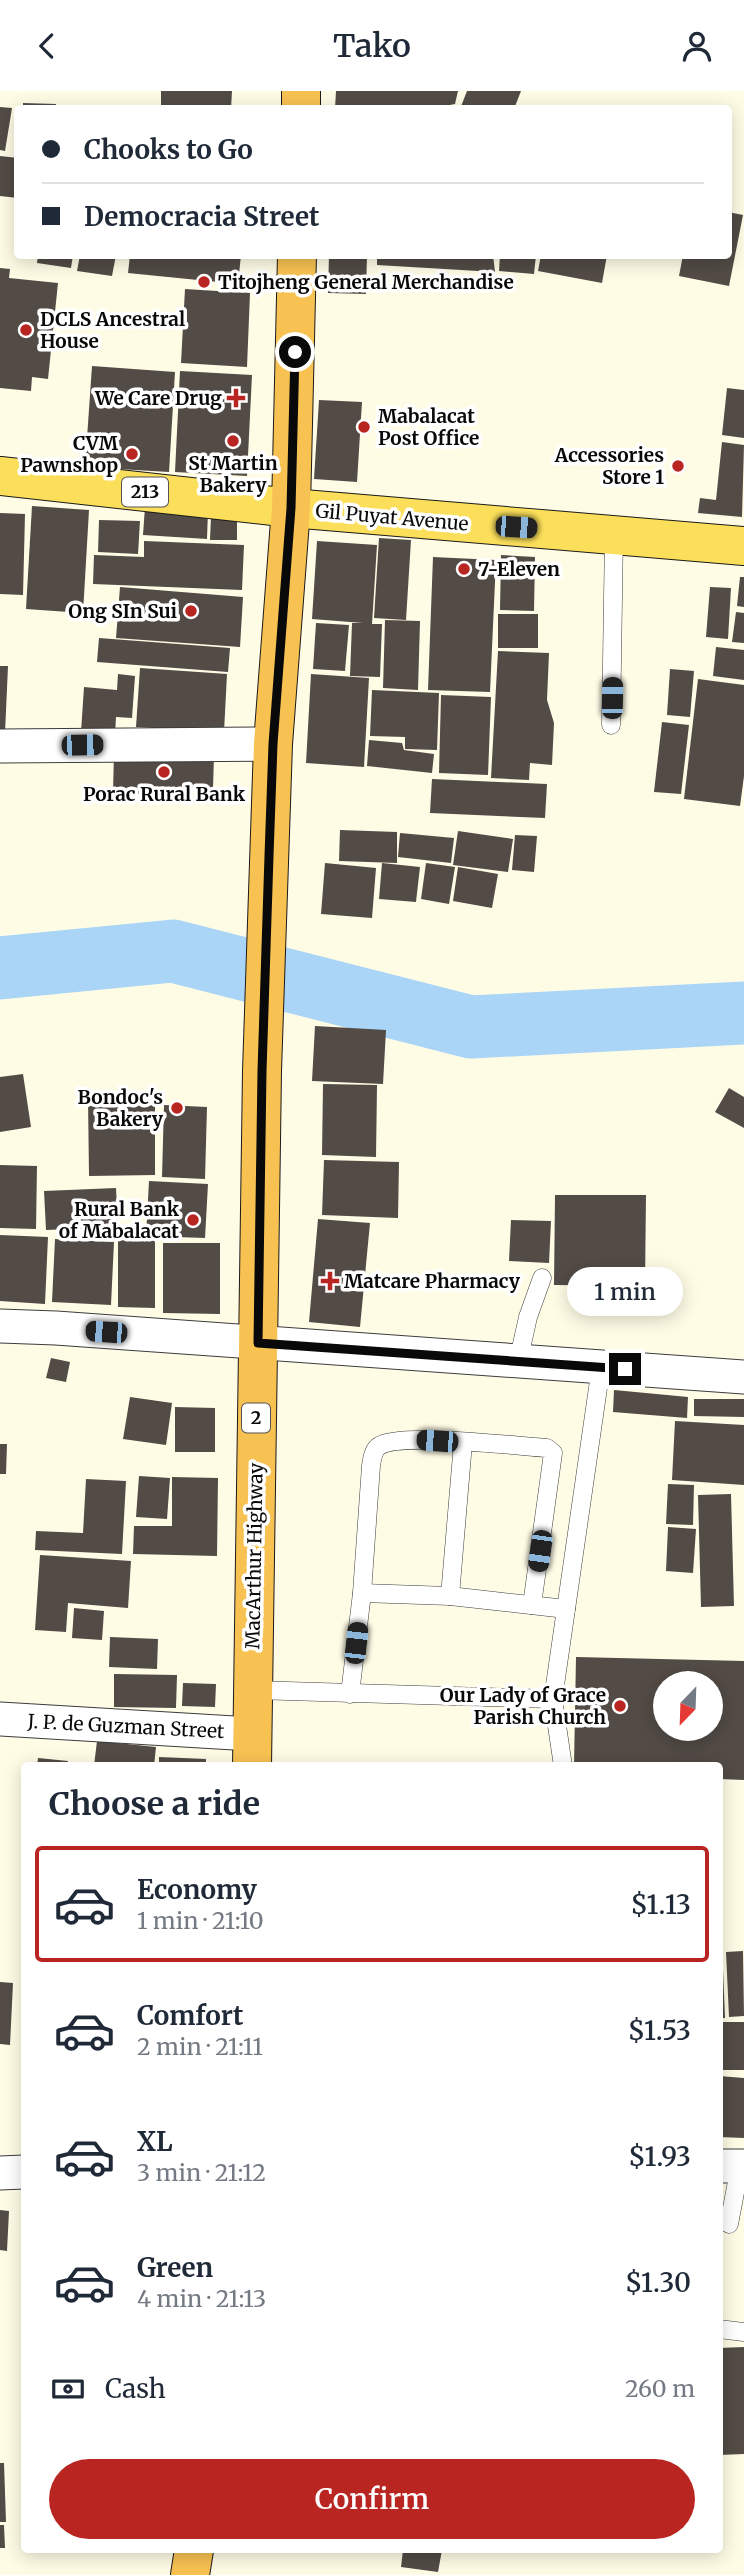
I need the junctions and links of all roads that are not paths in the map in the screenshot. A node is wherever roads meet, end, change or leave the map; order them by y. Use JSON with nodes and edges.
{"nodes":[{"id":1,"x":297,"y":259,"type":"edge"},
{"id":2,"x":0,"y":476,"type":"edge"},
{"id":3,"x":291,"y":508,"type":"junction"},
{"id":4,"x":614,"y":535,"type":"junction"},
{"id":5,"x":744,"y":546,"type":"edge"},
{"id":6,"x":611,"y":725,"type":"dead end"},
{"id":7,"x":273,"y":744,"type":"junction"},
{"id":8,"x":0,"y":746,"type":"edge"},
{"id":9,"x":542,"y":1278,"type":"dead end"},
{"id":10,"x":0,"y":1326,"type":"edge"},
{"id":11,"x":258,"y":1343,"type":"junction"},
{"id":12,"x":519,"y":1362,"type":"junction"},
{"id":13,"x":601,"y":1367,"type":"junction"},
{"id":14,"x":744,"y":1377,"type":"edge"},
{"id":15,"x":463,"y":1443,"type":"junction"},
{"id":16,"x":362,"y":1593,"type":"junction"},
{"id":17,"x":450,"y":1597,"type":"junction"},
{"id":18,"x":532,"y":1605,"type":"junction"},
{"id":19,"x":566,"y":1609,"type":"junction"},
{"id":20,"x":251,"y":1690,"type":"junction"},
{"id":21,"x":350,"y":1694,"type":"junction"},
{"id":22,"x":553,"y":1699,"type":"junction"},
{"id":23,"x":0,"y":1719,"type":"edge"},
{"id":24,"x":251,"y":1750,"type":"edge"},
{"id":25,"x":562,"y":1762,"type":"edge"},
{"id":26,"x":734,"y":2166,"type":"edge"},
{"id":27,"x":21,"y":2172,"type":"edge"},
{"id":28,"x":0,"y":2173,"type":"edge"},
{"id":29,"x":731,"y":2225,"type":"edge"},
{"id":30,"x":723,"y":2329,"type":"edge"},
{"id":31,"x":744,"y":2332,"type":"edge"},
{"id":32,"x":194,"y":2553,"type":"edge"},
{"id":33,"x":190,"y":2575,"type":"edge"}],
"edges":[{"from":1,"to":3,"type":"highway","name":"MacArthur Highway","number":"2"},
{"from":2,"to":3,"type":"main road","number":"213"},
{"from":3,"to":4,"type":"main road","name":"Gil Puyat Avenue","number":"213"},
{"from":3,"to":7,"type":"highway","name":"MacArthur Highway","number":"2"},
{"from":4,"to":5,"type":"main road","name":"Gil Puyat Avenue","number":"213"},
{"from":4,"to":6,"type":"lane"},
{"from":7,"to":8,"type":"street"},
{"from":7,"to":11,"type":"highway","name":"MacArthur Highway","number":"2"},
{"from":9,"to":12,"type":"lane"},
{"from":10,"to":11,"type":"street"},
{"from":11,"to":12,"type":"street"},
{"from":11,"to":20,"type":"highway","name":"MacArthur Highway","number":"2"},
{"from":12,"to":13,"type":"street"},
{"from":13,"to":14,"type":"street"},
{"from":13,"to":19,"type":"lane"},
{"from":15,"to":16,"type":"lane"},
{"from":15,"to":17,"type":"lane"},
{"from":15,"to":18,"type":"lane"},
{"from":16,"to":17,"type":"lane"},
{"from":16,"to":21,"type":"lane"},
{"from":17,"to":18,"type":"lane"},
{"from":18,"to":19,"type":"lane"},
{"from":19,"to":22,"type":"lane"},
{"from":20,"to":21,"type":"lane"},
{"from":20,"to":24,"type":"highway","name":"MacArthur Highway","number":"2"},
{"from":21,"to":22,"type":"lane"},
{"from":22,"to":25,"type":"lane"},
{"from":23,"to":24,"type":"street","name":"J. P. de Guzman Street"},
{"from":26,"to":29,"type":"lane"},
{"from":27,"to":28,"type":"street"},
{"from":30,"to":31,"type":"lane"},
{"from":32,"to":33,"type":"highway"}]}
